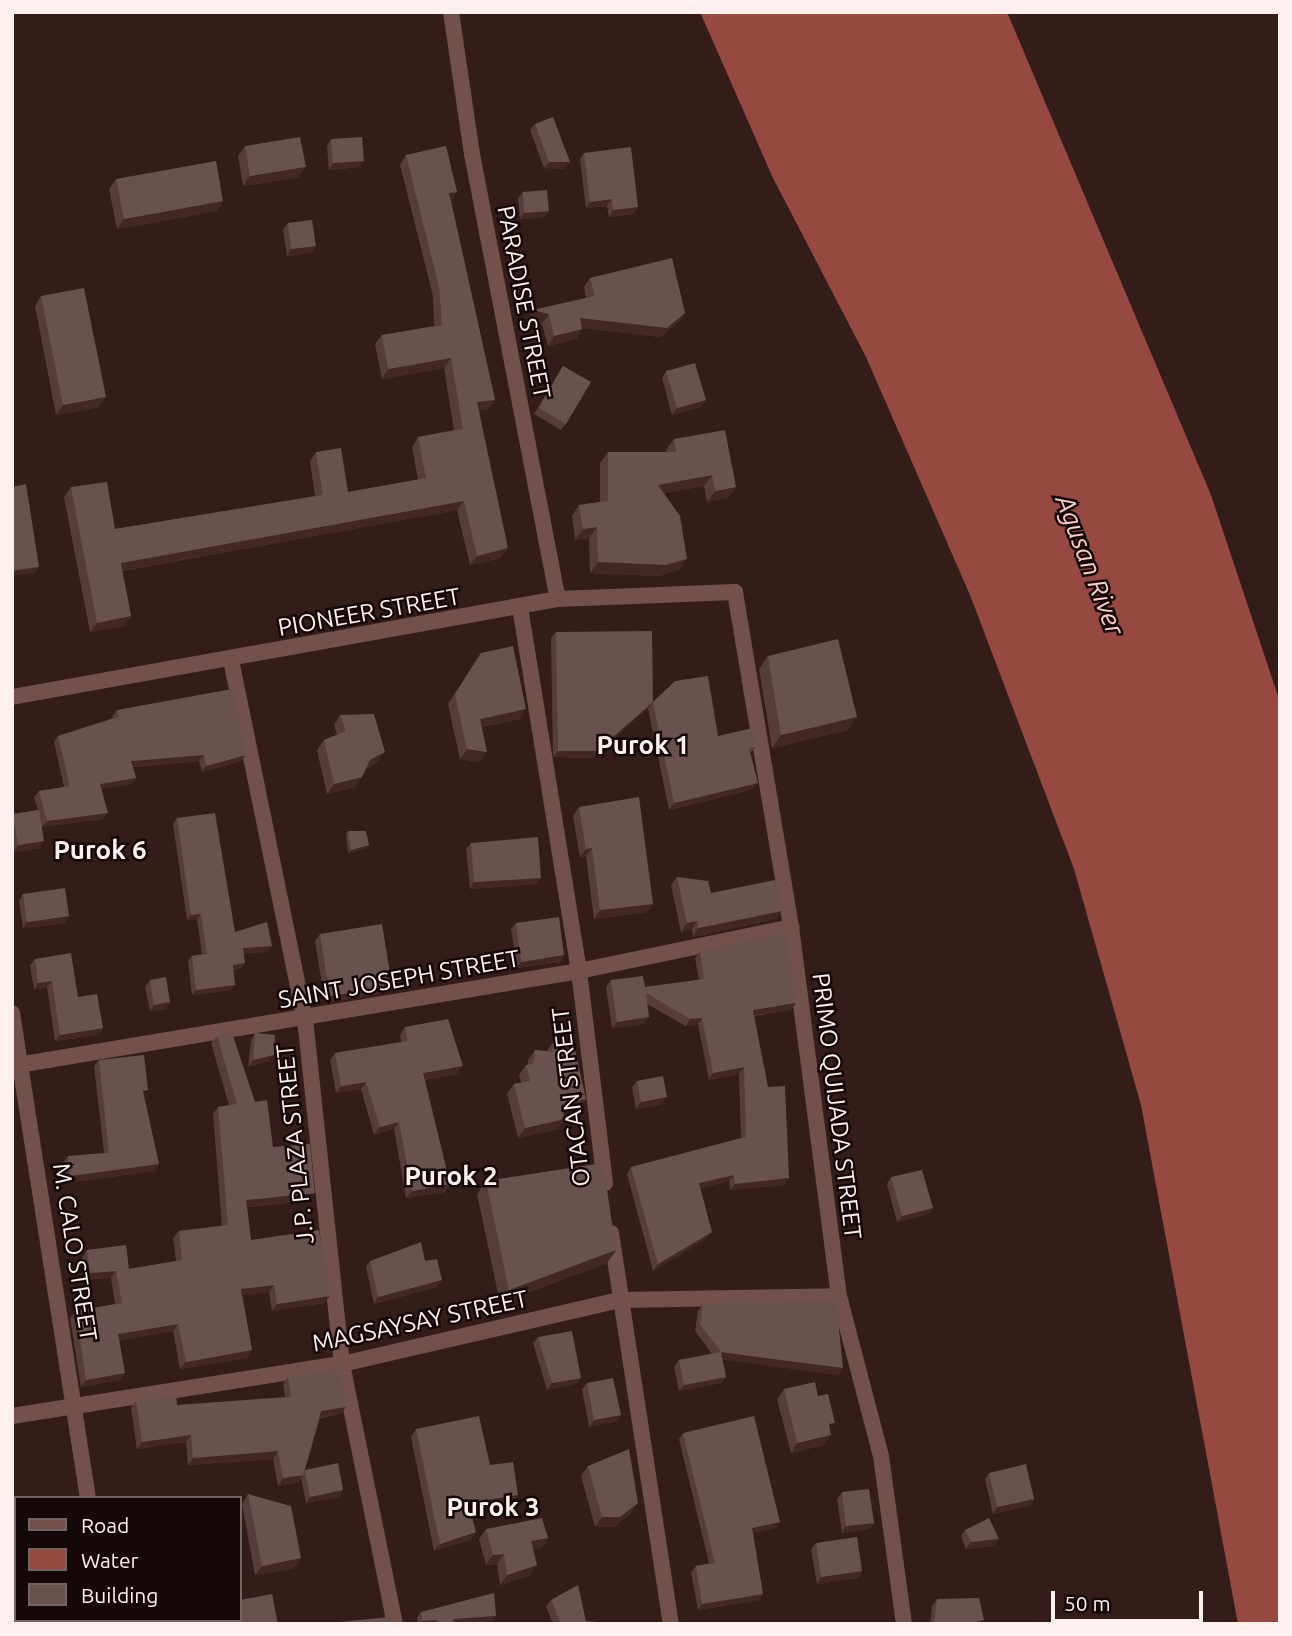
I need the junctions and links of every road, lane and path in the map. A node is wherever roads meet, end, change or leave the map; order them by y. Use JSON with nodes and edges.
{"nodes":[{"id":1,"x":451,"y":12,"type":"edge"},
{"id":2,"x":735,"y":592,"type":"joint"},
{"id":3,"x":558,"y":599,"type":"junction"},
{"id":4,"x":520,"y":607,"type":"junction"},
{"id":5,"x":231,"y":660,"type":"junction"},
{"id":6,"x":12,"y":697,"type":"edge"},
{"id":7,"x":791,"y":927,"type":"junction"},
{"id":8,"x":579,"y":971,"type":"junction"},
{"id":9,"x":12,"y":1013,"type":"edge"},
{"id":10,"x":305,"y":1019,"type":"junction"},
{"id":11,"x":18,"y":1066,"type":"edge"},
{"id":12,"x":839,"y":1296,"type":"junction"},
{"id":13,"x":619,"y":1300,"type":"junction"},
{"id":14,"x":342,"y":1364,"type":"junction"},
{"id":15,"x":75,"y":1405,"type":"junction"},
{"id":16,"x":12,"y":1416,"type":"edge"},
{"id":17,"x":88,"y":1496,"type":"edge"},
{"id":18,"x":395,"y":1624,"type":"edge"},
{"id":19,"x":671,"y":1624,"type":"edge"},
{"id":20,"x":904,"y":1624,"type":"edge"}],
"edges":[{"from":1,"to":3,"type":"street","name":"PARADISE STREET"},
{"from":2,"to":3,"type":"street","name":"PIONEER STREET"},
{"from":2,"to":7,"type":"street","name":"PRIMO QUIJADA STREET"},
{"from":3,"to":4,"type":"street","name":"PIONEER STREET"},
{"from":4,"to":5,"type":"street","name":"PIONEER STREET"},
{"from":4,"to":8,"type":"street","name":"OTACAN STREET"},
{"from":5,"to":6,"type":"street","name":"PIONEER STREET"},
{"from":5,"to":10,"type":"street","name":"J.P. PLAZA STREET"},
{"from":7,"to":8,"type":"street","name":"SAINT JOSEPH STREET"},
{"from":7,"to":12,"type":"street","name":"PRIMO QUIJADA STREET"},
{"from":8,"to":10,"type":"street","name":"SAINT JOSEPH STREET"},
{"from":8,"to":13,"type":"street","name":"OTACAN STREET"},
{"from":9,"to":11,"type":"street","name":"M. CALO STREET"},
{"from":10,"to":11,"type":"street","name":"SAINT JOSEPH STREET"},
{"from":10,"to":14,"type":"street","name":"J.P. PLAZA STREET"},
{"from":11,"to":15,"type":"street","name":"M. CALO STREET"},
{"from":12,"to":13,"type":"street","name":"MAGSAYSAY STREET"},
{"from":12,"to":20,"type":"street","name":"PRIMO QUIJADA STREET"},
{"from":13,"to":14,"type":"street","name":"MAGSAYSAY STREET"},
{"from":13,"to":19,"type":"street","name":"OTACAN STREET"},
{"from":14,"to":15,"type":"street","name":"MAGSAYSAY STREET"},
{"from":14,"to":18,"type":"street","name":"J.P. PLAZA STREET"},
{"from":15,"to":16,"type":"street","name":"MAGSAYSAY STREET"},
{"from":15,"to":17,"type":"street","name":"M. CALO STREET"}]}
